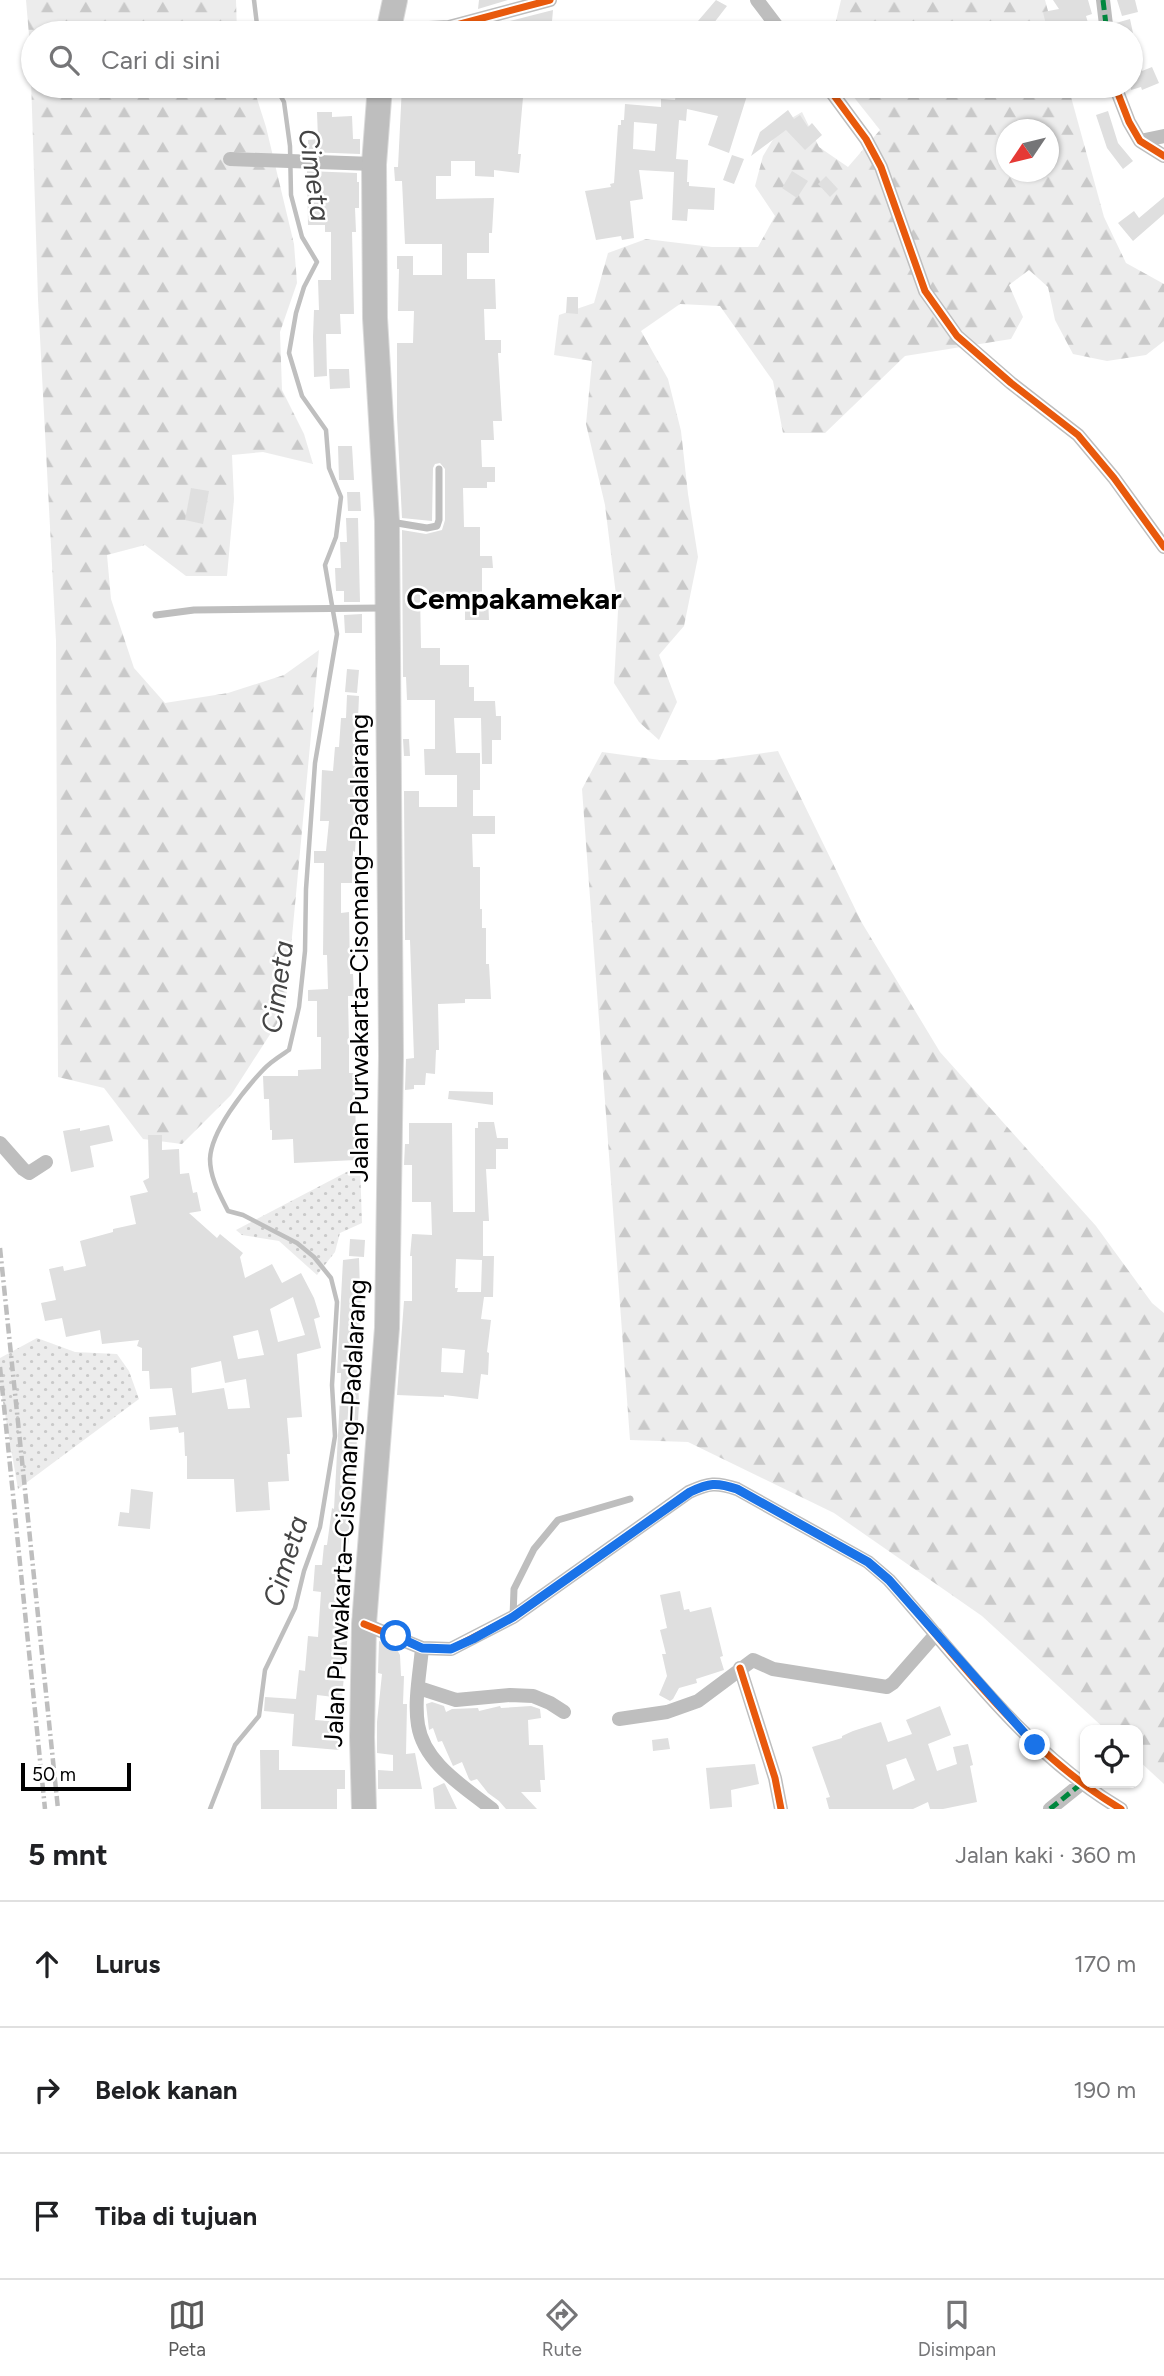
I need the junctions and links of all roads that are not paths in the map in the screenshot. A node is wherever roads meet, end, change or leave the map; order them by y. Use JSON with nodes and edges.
{"nodes":[{"id":1,"x":395,"y":0,"type":"edge"},
{"id":2,"x":550,"y":0,"type":"edge"},
{"id":3,"x":757,"y":0,"type":"edge"},
{"id":4,"x":1103,"y":0,"type":"edge"},
{"id":5,"x":391,"y":21,"type":"edge"},
{"id":6,"x":471,"y":21,"type":"edge"},
{"id":7,"x":773,"y":21,"type":"edge"},
{"id":8,"x":1106,"y":21,"type":"edge"},
{"id":9,"x":379,"y":98,"type":"edge"},
{"id":10,"x":836,"y":98,"type":"edge"},
{"id":11,"x":1120,"y":98,"type":"edge"},
{"id":12,"x":1164,"y":136,"type":"edge"},
{"id":13,"x":1140,"y":141,"type":"junction"},
{"id":14,"x":1164,"y":156,"type":"edge"},
{"id":15,"x":230,"y":159,"type":"dead end"},
{"id":16,"x":374,"y":164,"type":"junction"},
{"id":17,"x":439,"y":470,"type":"dead end"},
{"id":18,"x":387,"y":522,"type":"junction"},
{"id":19,"x":1164,"y":547,"type":"edge"},
{"id":20,"x":388,"y":608,"type":"junction"},
{"id":21,"x":156,"y":615,"type":"dead end"},
{"id":22,"x":0,"y":1143,"type":"edge"},
{"id":23,"x":46,"y":1162,"type":"dead end"},
{"id":24,"x":630,"y":1499,"type":"dead end"},
{"id":25,"x":513,"y":1617,"type":"junction"},
{"id":26,"x":364,"y":1624,"type":"junction"},
{"id":27,"x":936,"y":1634,"type":"junction"},
{"id":28,"x":422,"y":1648,"type":"junction"},
{"id":29,"x":740,"y":1668,"type":"junction"},
{"id":30,"x":419,"y":1688,"type":"junction"},
{"id":31,"x":564,"y":1712,"type":"dead end"},
{"id":32,"x":619,"y":1719,"type":"dead end"},
{"id":33,"x":1080,"y":1783,"type":"edge"},
{"id":34,"x":1080,"y":1785,"type":"edge"},
{"id":35,"x":1087,"y":1788,"type":"edge"},
{"id":36,"x":364,"y":1809,"type":"edge"},
{"id":37,"x":492,"y":1809,"type":"edge"},
{"id":38,"x":780,"y":1809,"type":"edge"},
{"id":39,"x":1050,"y":1809,"type":"edge"},
{"id":40,"x":1121,"y":1809,"type":"edge"}],
"edges":[{"from":1,"to":5,"type":"highway"},
{"from":2,"to":6,"type":"street"},
{"from":3,"to":7,"type":"street"},
{"from":4,"to":8,"type":"street"},
{"from":9,"to":16,"type":"highway","name":"Jalan Purwakarta–Cisomang–Padalarang"},
{"from":10,"to":19,"type":"street"},
{"from":11,"to":13,"type":"street"},
{"from":12,"to":13,"type":"street"},
{"from":13,"to":14,"type":"street"},
{"from":15,"to":16,"type":"street"},
{"from":16,"to":18,"type":"highway","name":"Jalan Purwakarta–Cisomang–Padalarang"},
{"from":17,"to":18,"type":"lane"},
{"from":18,"to":20,"type":"highway","name":"Jalan Purwakarta–Cisomang–Padalarang"},
{"from":20,"to":21,"type":"lane"},
{"from":20,"to":26,"type":"highway","name":"Jalan Purwakarta–Cisomang–Padalarang"},
{"from":22,"to":23,"type":"street"},
{"from":24,"to":25,"type":"lane"},
{"from":25,"to":27,"type":"street"},
{"from":25,"to":28,"type":"street"},
{"from":26,"to":28,"type":"street"},
{"from":26,"to":36,"type":"highway","name":"Jalan Purwakarta–Cisomang–Padalarang"},
{"from":27,"to":29,"type":"street"},
{"from":27,"to":33,"type":"street"},
{"from":28,"to":30,"type":"street"},
{"from":29,"to":32,"type":"street"},
{"from":29,"to":38,"type":"street"},
{"from":30,"to":31,"type":"street"},
{"from":30,"to":37,"type":"street"},
{"from":34,"to":39,"type":"street"},
{"from":35,"to":40,"type":"street"}]}
